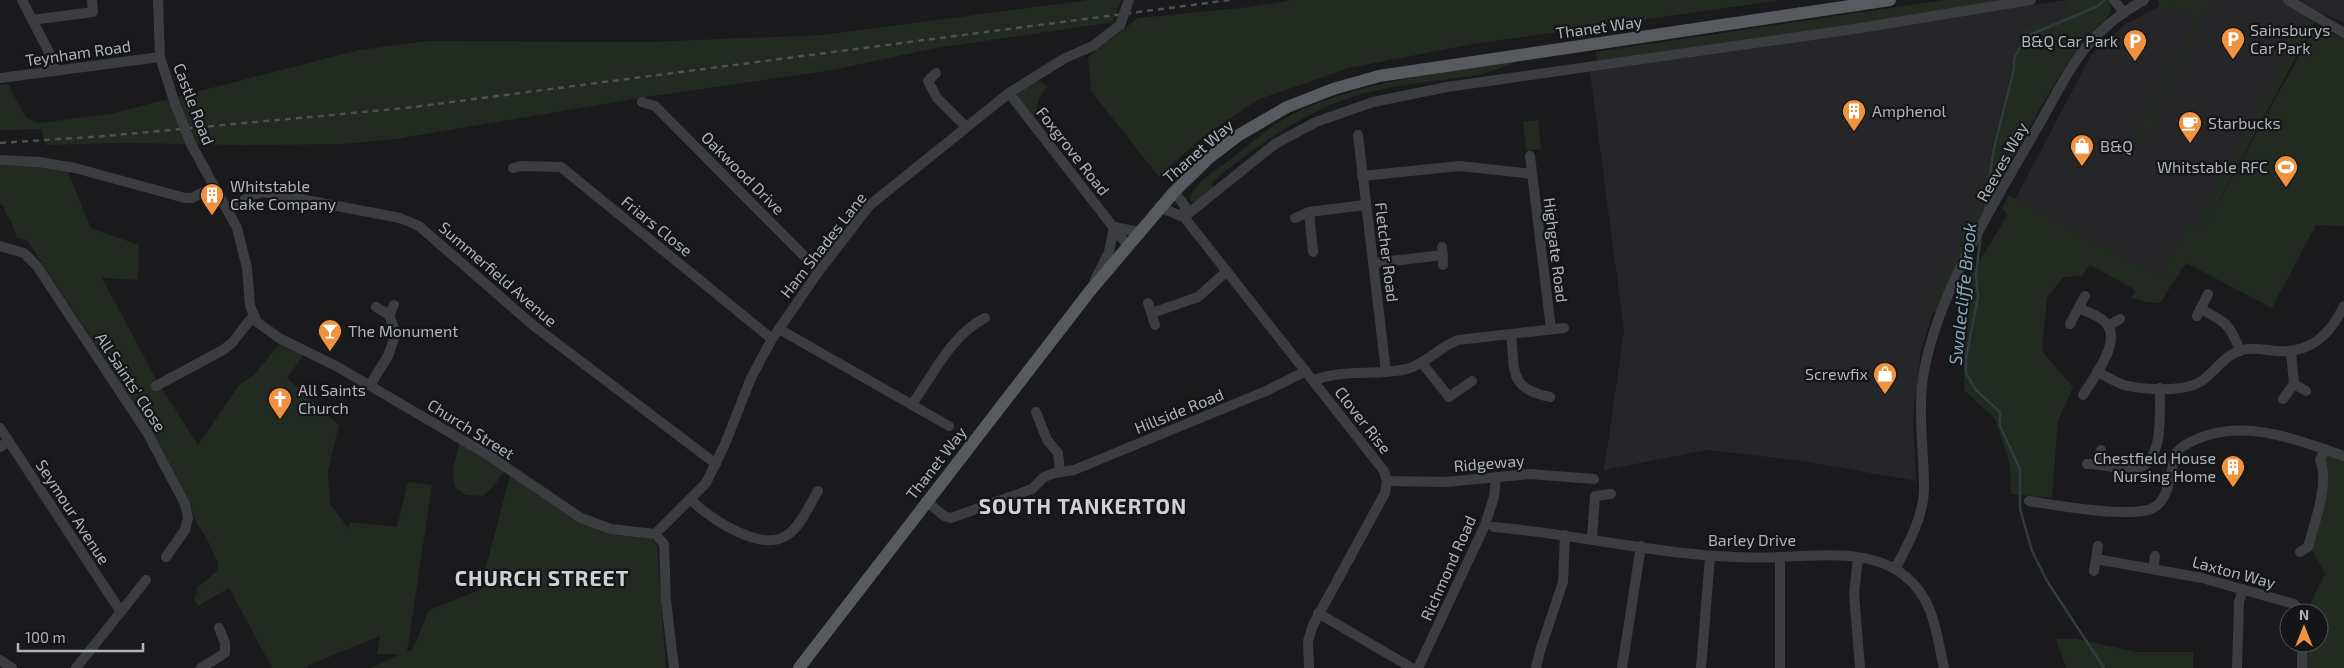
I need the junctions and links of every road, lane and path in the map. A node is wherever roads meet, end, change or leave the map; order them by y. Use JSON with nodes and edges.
{"nodes":[{"id":1,"x":22,"y":0,"type":"edge"},
{"id":2,"x":92,"y":0,"type":"edge"},
{"id":3,"x":158,"y":0,"type":"edge"},
{"id":4,"x":1129,"y":0,"type":"edge"},
{"id":5,"x":1890,"y":0,"type":"edge"},
{"id":6,"x":2031,"y":0,"type":"edge"},
{"id":7,"x":2114,"y":0,"type":"edge"},
{"id":8,"x":2144,"y":0,"type":"edge"},
{"id":9,"x":2288,"y":0,"type":"edge"},
{"id":10,"x":2124,"y":13,"type":"junction"},
{"id":11,"x":32,"y":20,"type":"junction"},
{"id":12,"x":2344,"y":33,"type":"edge"},
{"id":13,"x":160,"y":58,"type":"junction"},
{"id":14,"x":55,"y":71,"type":"junction"},
{"id":15,"x":936,"y":73,"type":"dead end"},
{"id":16,"x":0,"y":78,"type":"edge"},
{"id":17,"x":1009,"y":93,"type":"junction"},
{"id":18,"x":642,"y":102,"type":"dead end"},
{"id":19,"x":966,"y":127,"type":"junction"},
{"id":20,"x":1358,"y":136,"type":"dead end"},
{"id":21,"x":1530,"y":156,"type":"dead end"},
{"id":22,"x":0,"y":160,"type":"edge"},
{"id":23,"x":513,"y":168,"type":"dead end"},
{"id":24,"x":1532,"y":174,"type":"junction"},
{"id":25,"x":1362,"y":176,"type":"junction"},
{"id":26,"x":213,"y":187,"type":"junction"},
{"id":27,"x":1174,"y":192,"type":"junction"},
{"id":28,"x":1365,"y":205,"type":"junction"},
{"id":29,"x":1160,"y":207,"type":"junction"},
{"id":30,"x":229,"y":210,"type":"junction"},
{"id":31,"x":1309,"y":212,"type":"junction"},
{"id":32,"x":1184,"y":217,"type":"junction"},
{"id":33,"x":1295,"y":218,"type":"dead end"},
{"id":34,"x":1114,"y":227,"type":"junction"},
{"id":35,"x":1139,"y":232,"type":"junction"},
{"id":36,"x":0,"y":246,"type":"edge"},
{"id":37,"x":1128,"y":246,"type":"junction"},
{"id":38,"x":1313,"y":252,"type":"dead end"},
{"id":39,"x":1443,"y":256,"type":"dead end"},
{"id":40,"x":1374,"y":263,"type":"junction"},
{"id":41,"x":819,"y":271,"type":"junction"},
{"id":42,"x":1227,"y":271,"type":"junction"},
{"id":43,"x":1090,"y":291,"type":"junction"},
{"id":44,"x":2208,"y":294,"type":"dead end"},
{"id":45,"x":2085,"y":296,"type":"dead end"},
{"id":46,"x":394,"y":305,"type":"dead end"},
{"id":47,"x":2344,"y":306,"type":"edge"},
{"id":48,"x":376,"y":307,"type":"dead end"},
{"id":49,"x":2079,"y":308,"type":"junction"},
{"id":50,"x":389,"y":315,"type":"junction"},
{"id":51,"x":253,"y":316,"type":"junction"},
{"id":52,"x":985,"y":318,"type":"dead end"},
{"id":53,"x":2120,"y":319,"type":"dead end"},
{"id":54,"x":2070,"y":324,"type":"dead end"},
{"id":55,"x":1155,"y":325,"type":"dead end"},
{"id":56,"x":2108,"y":326,"type":"junction"},
{"id":57,"x":1564,"y":328,"type":"dead end"},
{"id":58,"x":779,"y":329,"type":"junction"},
{"id":59,"x":1551,"y":329,"type":"junction"},
{"id":60,"x":1511,"y":334,"type":"junction"},
{"id":61,"x":772,"y":339,"type":"junction"},
{"id":62,"x":2240,"y":351,"type":"junction"},
{"id":63,"x":2291,"y":352,"type":"junction"},
{"id":64,"x":1422,"y":363,"type":"junction"},
{"id":65,"x":1306,"y":371,"type":"junction"},
{"id":66,"x":1386,"y":372,"type":"junction"},
{"id":67,"x":2097,"y":372,"type":"junction"},
{"id":68,"x":1314,"y":380,"type":"junction"},
{"id":69,"x":1472,"y":381,"type":"dead end"},
{"id":70,"x":2294,"y":384,"type":"junction"},
{"id":71,"x":370,"y":385,"type":"junction"},
{"id":72,"x":156,"y":386,"type":"dead end"},
{"id":73,"x":2160,"y":388,"type":"junction"},
{"id":74,"x":2306,"y":391,"type":"dead end"},
{"id":75,"x":2083,"y":395,"type":"dead end"},
{"id":76,"x":1550,"y":397,"type":"dead end"},
{"id":77,"x":2283,"y":399,"type":"dead end"},
{"id":78,"x":912,"y":404,"type":"junction"},
{"id":79,"x":1036,"y":412,"type":"dead end"},
{"id":80,"x":949,"y":426,"type":"dead end"},
{"id":81,"x":0,"y":428,"type":"edge"},
{"id":82,"x":4,"y":444,"type":"edge"},
{"id":83,"x":2325,"y":449,"type":"junction"},
{"id":84,"x":2102,"y":450,"type":"dead end"},
{"id":85,"x":2344,"y":456,"type":"edge"},
{"id":86,"x":2100,"y":463,"type":"junction"},
{"id":87,"x":716,"y":464,"type":"junction"},
{"id":88,"x":2087,"y":464,"type":"dead end"},
{"id":89,"x":1060,"y":472,"type":"junction"},
{"id":90,"x":1496,"y":477,"type":"junction"},
{"id":91,"x":1594,"y":480,"type":"dead end"},
{"id":92,"x":1387,"y":481,"type":"junction"},
{"id":93,"x":818,"y":491,"type":"dead end"},
{"id":94,"x":1611,"y":494,"type":"dead end"},
{"id":95,"x":691,"y":500,"type":"junction"},
{"id":96,"x":926,"y":501,"type":"junction"},
{"id":97,"x":2029,"y":501,"type":"dead end"},
{"id":98,"x":1494,"y":527,"type":"dead end"},
{"id":99,"x":655,"y":534,"type":"junction"},
{"id":100,"x":1565,"y":534,"type":"junction"},
{"id":101,"x":1592,"y":538,"type":"junction"},
{"id":102,"x":1641,"y":546,"type":"junction"},
{"id":103,"x":2098,"y":546,"type":"dead end"},
{"id":104,"x":2300,"y":552,"type":"dead end"},
{"id":105,"x":1710,"y":556,"type":"junction"},
{"id":106,"x":2155,"y":556,"type":"dead end"},
{"id":107,"x":166,"y":557,"type":"dead end"},
{"id":108,"x":1780,"y":557,"type":"junction"},
{"id":109,"x":1858,"y":558,"type":"junction"},
{"id":110,"x":2096,"y":559,"type":"junction"},
{"id":111,"x":1895,"y":569,"type":"junction"},
{"id":112,"x":2153,"y":569,"type":"junction"},
{"id":113,"x":2094,"y":571,"type":"dead end"},
{"id":114,"x":146,"y":580,"type":"dead end"},
{"id":115,"x":2242,"y":590,"type":"junction"},
{"id":116,"x":2290,"y":603,"type":"edge"},
{"id":117,"x":121,"y":612,"type":"junction"},
{"id":118,"x":1318,"y":613,"type":"junction"},
{"id":119,"x":218,"y":628,"type":"dead end"},
{"id":120,"x":2302,"y":653,"type":"edge"},
{"id":121,"x":0,"y":660,"type":"edge"},
{"id":122,"x":12,"y":668,"type":"edge"},
{"id":123,"x":76,"y":668,"type":"edge"},
{"id":124,"x":201,"y":668,"type":"edge"},
{"id":125,"x":674,"y":668,"type":"edge"},
{"id":126,"x":799,"y":668,"type":"edge"},
{"id":127,"x":1309,"y":668,"type":"edge"},
{"id":128,"x":1412,"y":668,"type":"edge"},
{"id":129,"x":1418,"y":668,"type":"edge"},
{"id":130,"x":1536,"y":668,"type":"edge"},
{"id":131,"x":1622,"y":668,"type":"edge"},
{"id":132,"x":1702,"y":668,"type":"edge"},
{"id":133,"x":1780,"y":668,"type":"edge"},
{"id":134,"x":1860,"y":668,"type":"edge"},
{"id":135,"x":1944,"y":668,"type":"edge"},
{"id":136,"x":2237,"y":668,"type":"edge"},
{"id":137,"x":2302,"y":668,"type":"edge"}],
"edges":[{"from":1,"to":11,"type":"street"},
{"from":2,"to":11,"type":"street"},
{"from":3,"to":13,"type":"street","name":"Castle Road"},
{"from":4,"to":17,"type":"street","name":"Ham Shades Lane","bridge":true},
{"from":5,"to":27,"type":"main road","name":"Thanet Way"},
{"from":6,"to":32,"type":"street"},
{"from":7,"to":10,"type":"street"},
{"from":8,"to":10,"type":"street","name":"Reeves Way"},
{"from":9,"to":12,"type":"street"},
{"from":10,"to":111,"type":"street","name":"Reeves Way"},
{"from":11,"to":14,"type":"street"},
{"from":13,"to":14,"type":"street","name":"Teynham Road"},
{"from":13,"to":26,"type":"street","name":"Castle Road","bridge":true},
{"from":14,"to":16,"type":"street","name":"Teynham Road"},
{"from":15,"to":19,"type":"street"},
{"from":17,"to":19,"type":"street","name":"Ham Shades Lane"},
{"from":17,"to":34,"type":"street","name":"Foxgrove Road"},
{"from":18,"to":41,"type":"street","name":"Oakwood Drive"},
{"from":19,"to":41,"type":"street","name":"Ham Shades Lane"},
{"from":20,"to":25,"type":"street","name":"Fletcher Road"},
{"from":21,"to":24,"type":"street","name":"Highgate Road"},
{"from":22,"to":26,"type":"street"},
{"from":23,"to":61,"type":"street","name":"Friars Close"},
{"from":24,"to":25,"type":"street"},
{"from":24,"to":59,"type":"street","name":"Highgate Road"},
{"from":25,"to":28,"type":"street","name":"Fletcher Road"},
{"from":26,"to":30,"type":"street","name":"Castle Road"},
{"from":27,"to":29,"type":"main road","name":"Thanet Way"},
{"from":27,"to":32,"type":"street","name":"Clover Rise"},
{"from":28,"to":31,"type":"street"},
{"from":28,"to":40,"type":"street","name":"Fletcher Road"},
{"from":29,"to":32,"type":"street","name":"Clover Rise"},
{"from":29,"to":35,"type":"main road","name":"Thanet Way"},
{"from":30,"to":51,"type":"street"},
{"from":30,"to":87,"type":"street","name":"Summerfield Avenue"},
{"from":31,"to":33,"type":"street"},
{"from":31,"to":38,"type":"street"},
{"from":32,"to":42,"type":"street","name":"Clover Rise"},
{"from":34,"to":35,"type":"street"},
{"from":34,"to":37,"type":"street","name":"Foxgrove Road"},
{"from":34,"to":43,"type":"street"},
{"from":35,"to":37,"type":"main road","name":"Thanet Way"},
{"from":36,"to":107,"type":"street","name":"All Saints' Close"},
{"from":37,"to":43,"type":"main road","name":"Thanet Way"},
{"from":39,"to":40,"type":"street"},
{"from":40,"to":66,"type":"street","name":"Fletcher Road"},
{"from":41,"to":58,"type":"street","name":"Ham Shades Lane"},
{"from":42,"to":55,"type":"street"},
{"from":42,"to":65,"type":"street","name":"Clover Rise"},
{"from":43,"to":96,"type":"main road","name":"Thanet Way"},
{"from":44,"to":62,"type":"street"},
{"from":45,"to":49,"type":"street"},
{"from":46,"to":50,"type":"street"},
{"from":47,"to":63,"type":"street"},
{"from":48,"to":50,"type":"street"},
{"from":49,"to":54,"type":"street"},
{"from":49,"to":56,"type":"street"},
{"from":50,"to":71,"type":"street"},
{"from":51,"to":71,"type":"street","name":"Church Street"},
{"from":51,"to":72,"type":"street"},
{"from":52,"to":78,"type":"street"},
{"from":53,"to":56,"type":"street"},
{"from":56,"to":67,"type":"street"},
{"from":57,"to":59,"type":"street"},
{"from":58,"to":61,"type":"street","name":"Ham Shades Lane"},
{"from":58,"to":78,"type":"street"},
{"from":59,"to":60,"type":"street"},
{"from":60,"to":64,"type":"street"},
{"from":60,"to":76,"type":"street"},
{"from":61,"to":87,"type":"street","name":"Ham Shades Lane"},
{"from":62,"to":63,"type":"street"},
{"from":62,"to":73,"type":"street"},
{"from":63,"to":70,"type":"street"},
{"from":64,"to":66,"type":"street"},
{"from":64,"to":69,"type":"street"},
{"from":65,"to":68,"type":"street","name":"Clover Rise"},
{"from":65,"to":89,"type":"street","name":"Hillside Road"},
{"from":66,"to":68,"type":"street"},
{"from":67,"to":73,"type":"street"},
{"from":67,"to":75,"type":"street"},
{"from":68,"to":92,"type":"street","name":"Clover Rise"},
{"from":70,"to":74,"type":"street"},
{"from":70,"to":77,"type":"street"},
{"from":71,"to":99,"type":"street","name":"Church Street"},
{"from":73,"to":86,"type":"street"},
{"from":78,"to":80,"type":"street"},
{"from":79,"to":89,"type":"street"},
{"from":81,"to":82,"type":"street","name":"Seymour Avenue"},
{"from":82,"to":117,"type":"street","name":"Seymour Avenue"},
{"from":83,"to":85,"type":"street"},
{"from":83,"to":97,"type":"street"},
{"from":83,"to":104,"type":"street"},
{"from":84,"to":86,"type":"street"},
{"from":86,"to":88,"type":"street"},
{"from":87,"to":95,"type":"street","name":"Ham Shades Lane"},
{"from":89,"to":96,"type":"street","name":"Hillside Road"},
{"from":90,"to":91,"type":"street","name":"Ridgeway"},
{"from":90,"to":92,"type":"street","name":"Ridgeway"},
{"from":90,"to":129,"type":"street","name":"Richmond Road"},
{"from":92,"to":118,"type":"street","name":"Clover Rise"},
{"from":93,"to":95,"type":"street"},
{"from":94,"to":101,"type":"street"},
{"from":95,"to":99,"type":"street","name":"Ham Shades Lane"},
{"from":96,"to":126,"type":"main road","name":"Thanet Way"},
{"from":98,"to":100,"type":"street","name":"Barley Drive"},
{"from":99,"to":125,"type":"street"},
{"from":100,"to":101,"type":"street","name":"Barley Drive"},
{"from":100,"to":130,"type":"street"},
{"from":101,"to":102,"type":"street","name":"Barley Drive"},
{"from":102,"to":105,"type":"street","name":"Barley Drive"},
{"from":102,"to":131,"type":"street"},
{"from":103,"to":110,"type":"street"},
{"from":105,"to":108,"type":"street","name":"Barley Drive"},
{"from":105,"to":132,"type":"street"},
{"from":106,"to":112,"type":"street"},
{"from":108,"to":109,"type":"street","name":"Barley Drive"},
{"from":108,"to":133,"type":"street"},
{"from":109,"to":111,"type":"street","name":"Barley Drive"},
{"from":109,"to":134,"type":"street"},
{"from":110,"to":112,"type":"street","name":"Laxton Way"},
{"from":110,"to":113,"type":"street"},
{"from":111,"to":135,"type":"street","name":"Barley Drive"},
{"from":112,"to":115,"type":"street","name":"Laxton Way"},
{"from":114,"to":117,"type":"street"},
{"from":115,"to":116,"type":"street","name":"Laxton Way"},
{"from":115,"to":136,"type":"street"},
{"from":117,"to":123,"type":"street"},
{"from":118,"to":127,"type":"street","name":"Clover Rise"},
{"from":118,"to":128,"type":"street"},
{"from":119,"to":124,"type":"street"},
{"from":120,"to":137,"type":"street"},
{"from":121,"to":122,"type":"street"}]}
